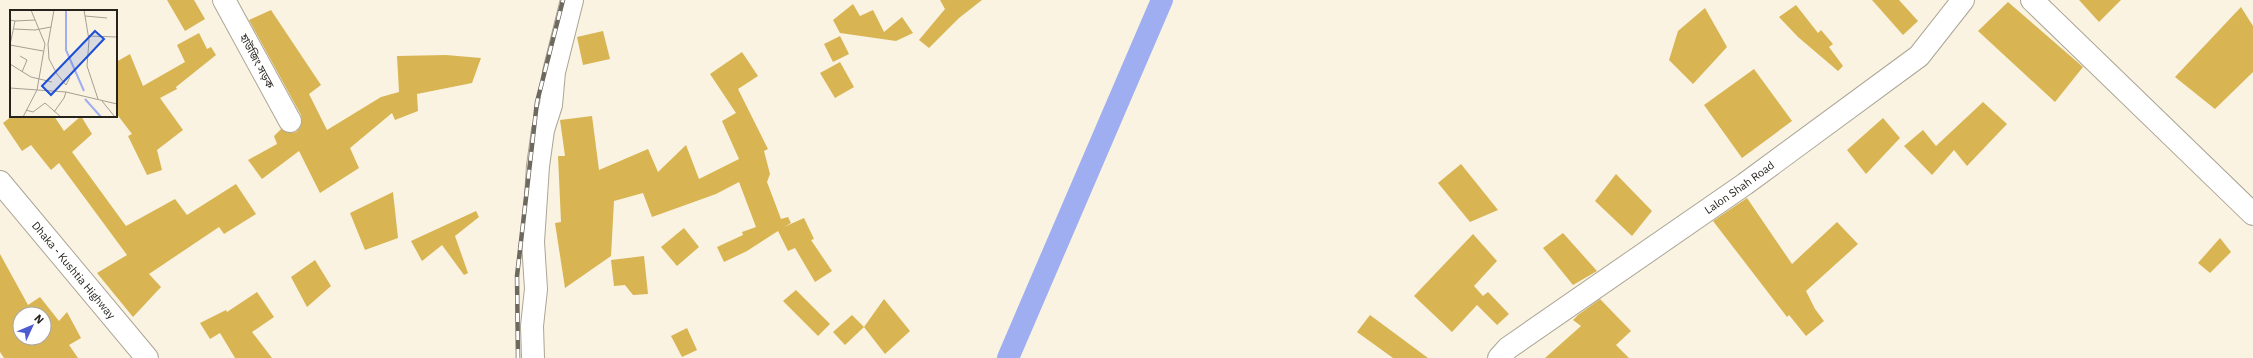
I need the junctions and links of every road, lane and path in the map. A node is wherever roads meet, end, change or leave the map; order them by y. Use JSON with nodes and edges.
{"nodes":[{"id":1,"x":224,"y":0,"type":"edge"},
{"id":2,"x":572,"y":0,"type":"edge"},
{"id":3,"x":1963,"y":0,"type":"edge"},
{"id":4,"x":2032,"y":0,"type":"edge"},
{"id":5,"x":290,"y":121,"type":"dead end"},
{"id":6,"x":0,"y":182,"type":"edge"},
{"id":7,"x":2253,"y":214,"type":"edge"},
{"id":8,"x":147,"y":358,"type":"edge"},
{"id":9,"x":533,"y":358,"type":"edge"},
{"id":10,"x":1499,"y":358,"type":"edge"}],
"edges":[{"from":1,"to":5,"type":"street","name":"হাউজিং সড়ক"},
{"from":2,"to":9,"type":"street"},
{"from":3,"to":10,"type":"street","name":"Lalon Shah Road"},
{"from":4,"to":7,"type":"street"},
{"from":6,"to":8,"type":"street","name":"Dhaka - Kushtia Highway"}]}
